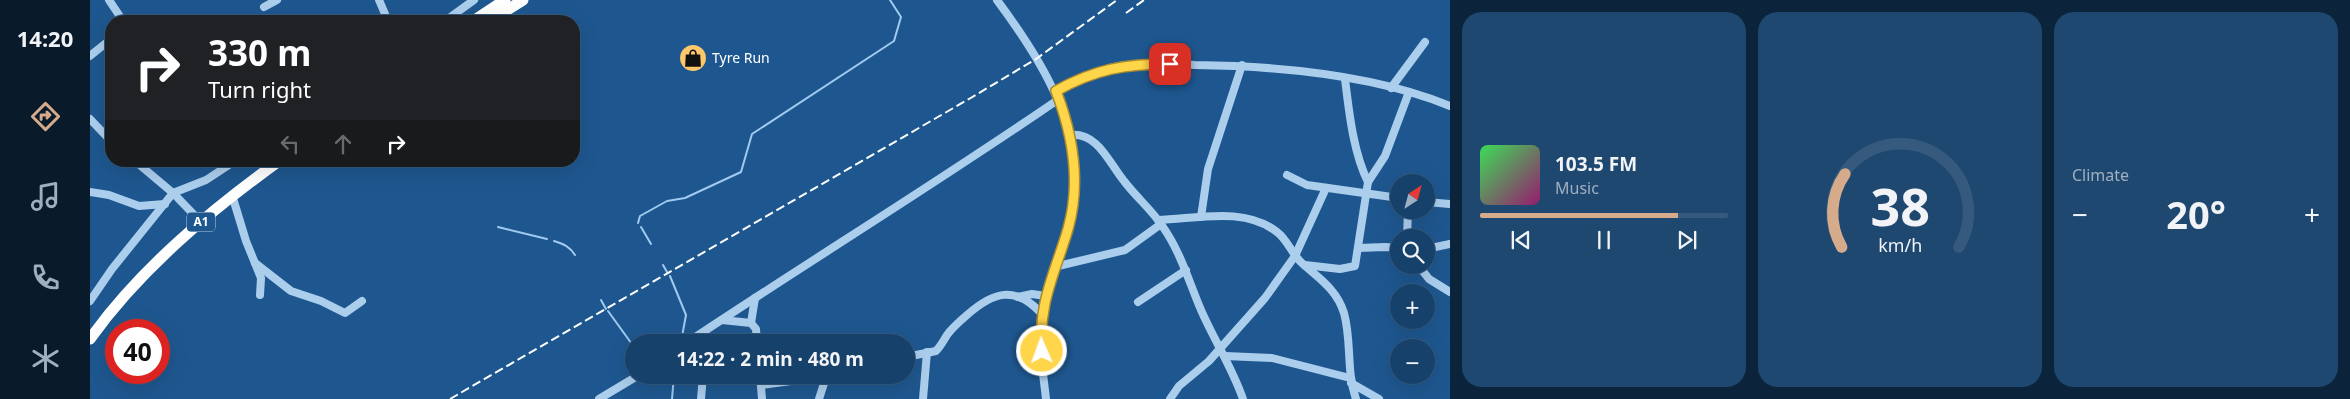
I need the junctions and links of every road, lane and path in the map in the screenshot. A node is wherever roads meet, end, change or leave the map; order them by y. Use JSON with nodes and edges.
{"nodes":[{"id":1,"x":109,"y":0,"type":"edge"},
{"id":2,"x":277,"y":0,"type":"edge"},
{"id":3,"x":379,"y":0,"type":"edge"},
{"id":4,"x":474,"y":0,"type":"edge"},
{"id":5,"x":505,"y":0,"type":"edge"},
{"id":6,"x":523,"y":0,"type":"edge"},
{"id":7,"x":997,"y":0,"type":"edge"},
{"id":8,"x":264,"y":7,"type":"dead end"},
{"id":9,"x":119,"y":15,"type":"edge"},
{"id":10,"x":385,"y":15,"type":"edge"},
{"id":11,"x":453,"y":15,"type":"edge"},
{"id":12,"x":482,"y":15,"type":"edge"},
{"id":13,"x":499,"y":15,"type":"edge"},
{"id":14,"x":1425,"y":42,"type":"dead end"},
{"id":15,"x":105,"y":44,"type":"edge"},
{"id":16,"x":90,"y":56,"type":"edge"},
{"id":17,"x":1242,"y":65,"type":"junction"},
{"id":18,"x":1345,"y":79,"type":"junction"},
{"id":19,"x":1391,"y":88,"type":"junction"},
{"id":20,"x":1056,"y":91,"type":"junction"},
{"id":21,"x":1409,"y":92,"type":"junction"},
{"id":22,"x":1059,"y":99,"type":"junction"},
{"id":23,"x":1450,"y":106,"type":"edge"},
{"id":24,"x":90,"y":119,"type":"edge"},
{"id":25,"x":105,"y":135,"type":"edge"},
{"id":26,"x":1070,"y":135,"type":"junction"},
{"id":27,"x":142,"y":167,"type":"edge"},
{"id":28,"x":226,"y":167,"type":"edge"},
{"id":29,"x":262,"y":167,"type":"edge"},
{"id":30,"x":271,"y":167,"type":"edge"},
{"id":31,"x":1287,"y":175,"type":"dead end"},
{"id":32,"x":1368,"y":182,"type":"junction"},
{"id":33,"x":1326,"y":188,"type":"junction"},
{"id":34,"x":90,"y":192,"type":"edge"},
{"id":35,"x":1365,"y":192,"type":"junction"},
{"id":36,"x":173,"y":193,"type":"junction"},
{"id":37,"x":232,"y":195,"type":"junction"},
{"id":38,"x":1390,"y":196,"type":"edge"},
{"id":39,"x":1435,"y":203,"type":"edge"},
{"id":40,"x":165,"y":204,"type":"junction"},
{"id":41,"x":1450,"y":204,"type":"edge"},
{"id":42,"x":1201,"y":217,"type":"junction"},
{"id":43,"x":198,"y":220,"type":"junction"},
{"id":44,"x":1160,"y":222,"type":"junction"},
{"id":45,"x":1450,"y":244,"type":"edge"},
{"id":46,"x":1390,"y":247,"type":"edge"},
{"id":47,"x":1435,"y":247,"type":"edge"},
{"id":48,"x":1358,"y":248,"type":"junction"},
{"id":49,"x":1295,"y":256,"type":"junction"},
{"id":50,"x":256,"y":263,"type":"junction"},
{"id":51,"x":1304,"y":265,"type":"junction"},
{"id":52,"x":1054,"y":267,"type":"junction"},
{"id":53,"x":1340,"y":269,"type":"junction"},
{"id":54,"x":1186,"y":270,"type":"junction"},
{"id":55,"x":1425,"y":274,"type":"edge"},
{"id":56,"x":1326,"y":283,"type":"junction"},
{"id":57,"x":1448,"y":290,"type":"edge"},
{"id":58,"x":260,"y":295,"type":"dead end"},
{"id":59,"x":1046,"y":296,"type":"junction"},
{"id":60,"x":1018,"y":297,"type":"junction"},
{"id":61,"x":755,"y":298,"type":"junction"},
{"id":62,"x":1450,"y":299,"type":"edge"},
{"id":63,"x":90,"y":301,"type":"edge"},
{"id":64,"x":362,"y":301,"type":"dead end"},
{"id":65,"x":1138,"y":302,"type":"dead end"},
{"id":66,"x":1042,"y":313,"type":"junction"},
{"id":67,"x":722,"y":320,"type":"junction"},
{"id":68,"x":751,"y":323,"type":"junction"},
{"id":69,"x":703,"y":333,"type":"edge"},
{"id":70,"x":756,"y":334,"type":"edge"},
{"id":71,"x":90,"y":338,"type":"edge"},
{"id":72,"x":927,"y":352,"type":"junction"},
{"id":73,"x":1223,"y":352,"type":"junction"},
{"id":74,"x":915,"y":355,"type":"edge"},
{"id":75,"x":1351,"y":381,"type":"junction"},
{"id":76,"x":625,"y":383,"type":"edge"},
{"id":77,"x":702,"y":384,"type":"edge"},
{"id":78,"x":770,"y":384,"type":"edge"},
{"id":79,"x":824,"y":384,"type":"edge"},
{"id":80,"x":762,"y":385,"type":"joint"},
{"id":81,"x":599,"y":399,"type":"edge"},
{"id":82,"x":701,"y":399,"type":"edge"},
{"id":83,"x":762,"y":399,"type":"edge"},
{"id":84,"x":819,"y":399,"type":"edge"},
{"id":85,"x":923,"y":399,"type":"edge"},
{"id":86,"x":1046,"y":399,"type":"edge"},
{"id":87,"x":1170,"y":399,"type":"edge"},
{"id":88,"x":1243,"y":399,"type":"edge"},
{"id":89,"x":1356,"y":399,"type":"edge"},
{"id":90,"x":1379,"y":399,"type":"edge"}],
"edges":[{"from":1,"to":9,"type":"street"},
{"from":2,"to":8,"type":"street"},
{"from":3,"to":10,"type":"street"},
{"from":4,"to":11,"type":"street"},
{"from":5,"to":12,"type":"highway"},
{"from":6,"to":13,"type":"highway"},
{"from":7,"to":20,"type":"street"},
{"from":14,"to":19,"type":"street"},
{"from":15,"to":16,"type":"street"},
{"from":17,"to":18,"type":"street"},
{"from":17,"to":20,"type":"street"},
{"from":17,"to":42,"type":"street"},
{"from":18,"to":19,"type":"street"},
{"from":18,"to":32,"type":"street"},
{"from":19,"to":21,"type":"street"},
{"from":20,"to":22,"type":"street"},
{"from":21,"to":23,"type":"street"},
{"from":21,"to":32,"type":"street"},
{"from":22,"to":26,"type":"street"},
{"from":22,"to":61,"type":"street"},
{"from":24,"to":25,"type":"street"},
{"from":26,"to":44,"type":"street"},
{"from":26,"to":52,"type":"street"},
{"from":27,"to":36,"type":"street"},
{"from":28,"to":36,"type":"street"},
{"from":29,"to":43,"type":"highway","number":"A1"},
{"from":30,"to":37,"type":"highway","number":"A1"},
{"from":31,"to":33,"type":"street"},
{"from":32,"to":35,"type":"street"},
{"from":33,"to":35,"type":"street"},
{"from":33,"to":49,"type":"street"},
{"from":34,"to":40,"type":"street"},
{"from":35,"to":38,"type":"street"},
{"from":35,"to":48,"type":"street"},
{"from":36,"to":40,"type":"street"},
{"from":36,"to":43,"type":"street"},
{"from":37,"to":43,"type":"highway","number":"A1"},
{"from":37,"to":50,"type":"street"},
{"from":39,"to":41,"type":"street"},
{"from":40,"to":63,"type":"street"},
{"from":42,"to":44,"type":"street"},
{"from":42,"to":49,"type":"street"},
{"from":43,"to":71,"type":"highway","number":"A1"},
{"from":44,"to":52,"type":"street"},
{"from":44,"to":54,"type":"street"},
{"from":45,"to":47,"type":"street"},
{"from":46,"to":48,"type":"street"},
{"from":48,"to":53,"type":"street"},
{"from":49,"to":51,"type":"street"},
{"from":49,"to":73,"type":"street"},
{"from":50,"to":58,"type":"street"},
{"from":50,"to":64,"type":"street"},
{"from":51,"to":53,"type":"street"},
{"from":51,"to":56,"type":"street"},
{"from":52,"to":59,"type":"street"},
{"from":53,"to":56,"type":"street"},
{"from":54,"to":65,"type":"street"},
{"from":54,"to":73,"type":"street"},
{"from":55,"to":57,"type":"street"},
{"from":56,"to":75,"type":"street"},
{"from":57,"to":62,"type":"street"},
{"from":59,"to":60,"type":"street"},
{"from":59,"to":66,"type":"street"},
{"from":60,"to":66,"type":"street"},
{"from":60,"to":72,"type":"street"},
{"from":61,"to":67,"type":"street"},
{"from":61,"to":68,"type":"street"},
{"from":66,"to":86,"type":"street"},
{"from":67,"to":68,"type":"street"},
{"from":67,"to":69,"type":"street"},
{"from":68,"to":70,"type":"street"},
{"from":72,"to":74,"type":"street"},
{"from":72,"to":85,"type":"street"},
{"from":73,"to":75,"type":"street"},
{"from":73,"to":87,"type":"street"},
{"from":73,"to":88,"type":"street"},
{"from":75,"to":89,"type":"street"},
{"from":75,"to":90,"type":"street"},
{"from":76,"to":81,"type":"street"},
{"from":77,"to":82,"type":"street"},
{"from":78,"to":80,"type":"street"},
{"from":79,"to":84,"type":"street"},
{"from":80,"to":83,"type":"street"}]}
